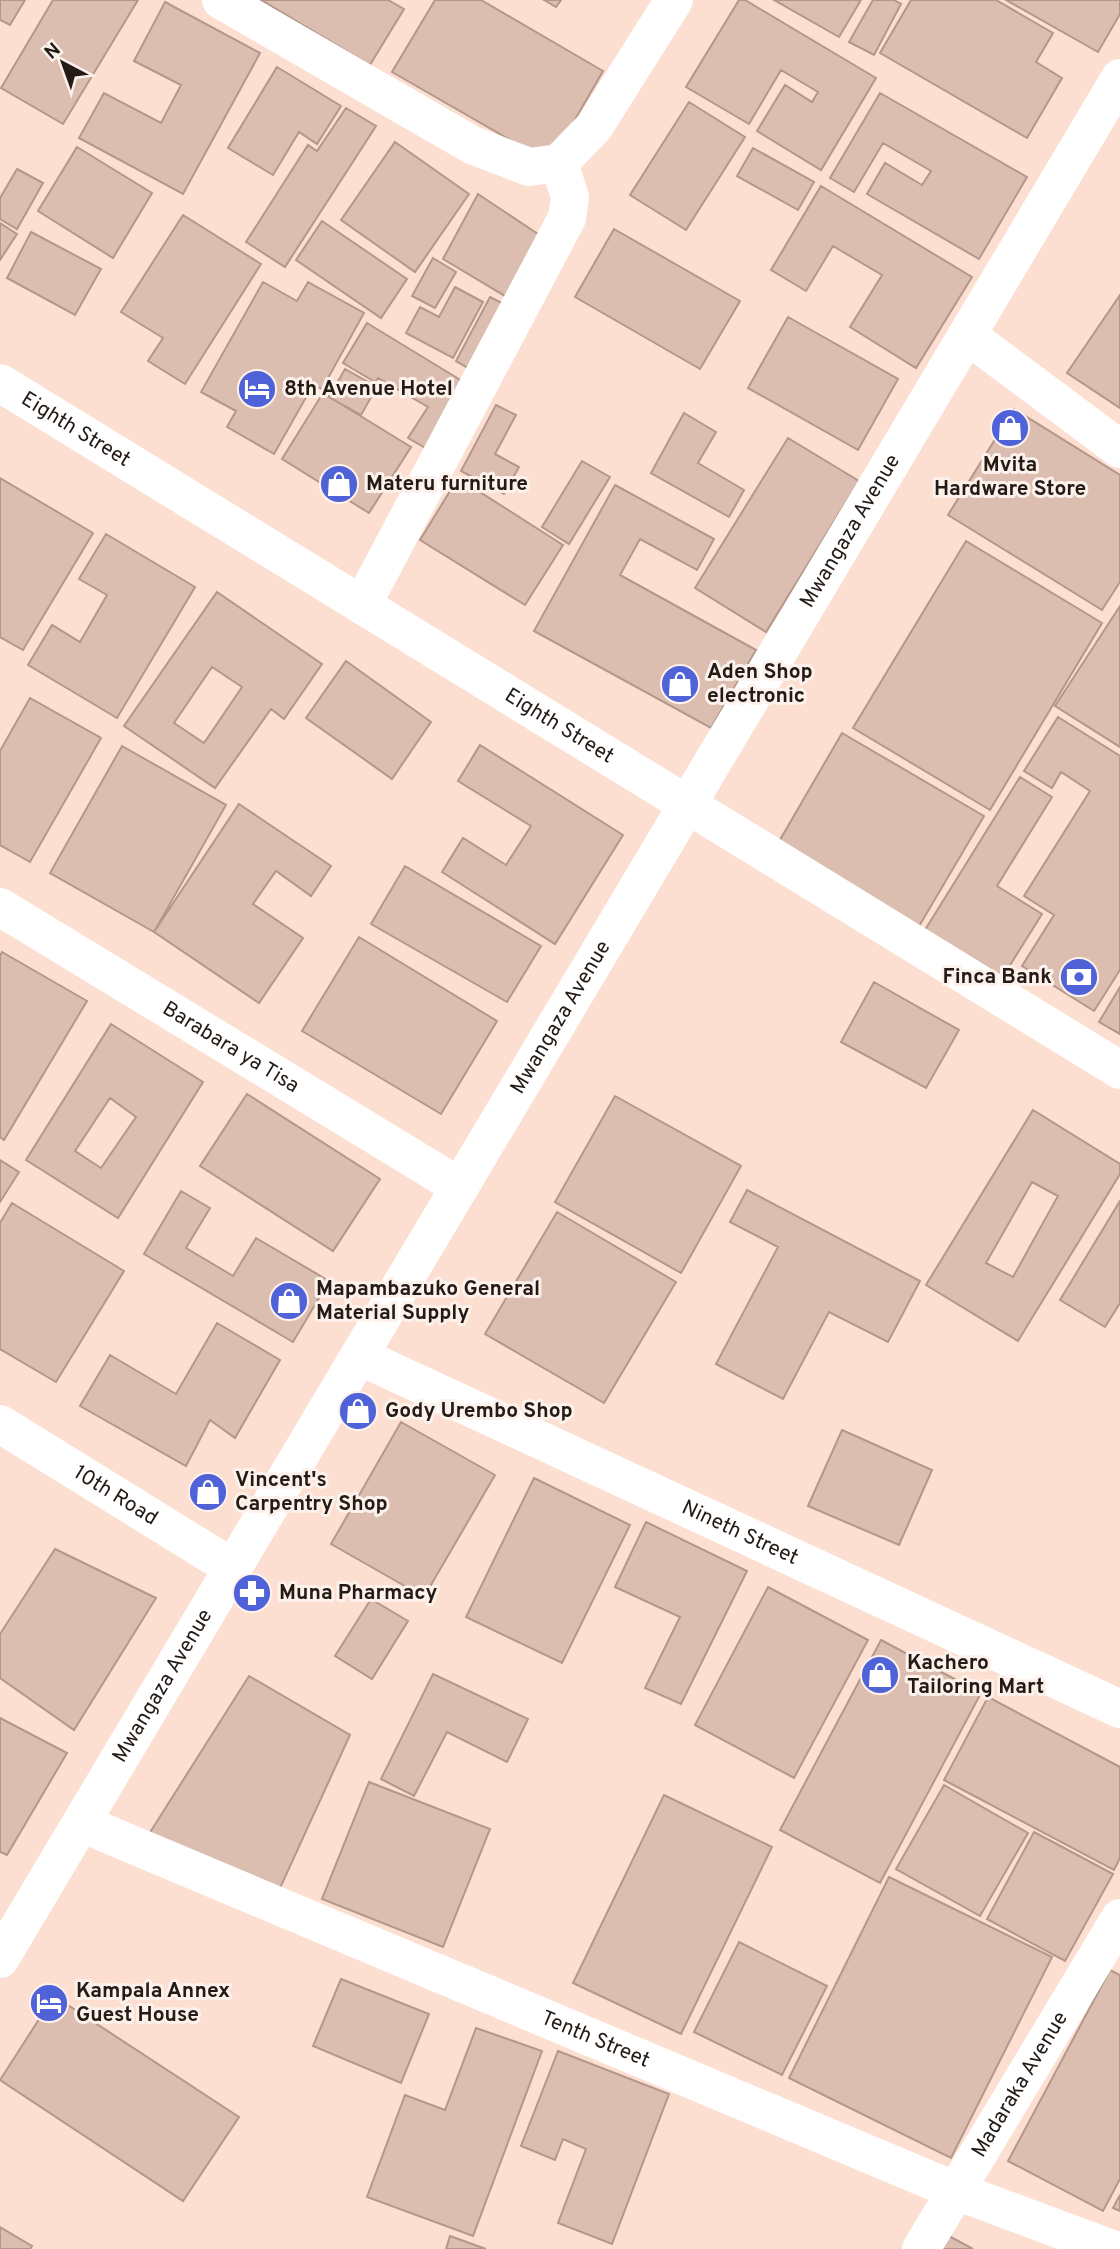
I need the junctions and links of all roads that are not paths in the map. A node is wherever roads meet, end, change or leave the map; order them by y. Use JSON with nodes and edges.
{"nodes":[{"id":1,"x":221,"y":0,"type":"edge"},
{"id":2,"x":674,"y":0,"type":"edge"},
{"id":3,"x":1120,"y":78,"type":"edge"},
{"id":4,"x":559,"y":163,"type":"junction"},
{"id":5,"x":967,"y":335,"type":"junction"},
{"id":6,"x":0,"y":383,"type":"edge"},
{"id":7,"x":1120,"y":449,"type":"edge"},
{"id":8,"x":362,"y":605,"type":"junction"},
{"id":9,"x":687,"y":805,"type":"junction"},
{"id":10,"x":0,"y":907,"type":"edge"},
{"id":11,"x":1120,"y":1070,"type":"edge"},
{"id":12,"x":460,"y":1187,"type":"junction"},
{"id":13,"x":359,"y":1356,"type":"junction"},
{"id":14,"x":0,"y":1424,"type":"edge"},
{"id":15,"x":233,"y":1568,"type":"junction"},
{"id":16,"x":1120,"y":1709,"type":"edge"},
{"id":17,"x":81,"y":1823,"type":"junction"},
{"id":18,"x":1120,"y":1917,"type":"edge"},
{"id":19,"x":0,"y":1959,"type":"edge"},
{"id":20,"x":957,"y":2191,"type":"junction"},
{"id":21,"x":921,"y":2249,"type":"edge"},
{"id":22,"x":1112,"y":2249,"type":"edge"}],
"edges":[{"from":1,"to":4,"type":"street"},
{"from":2,"to":4,"type":"street"},
{"from":3,"to":5,"type":"street","name":"Mwangaza Avenue"},
{"from":4,"to":8,"type":"street"},
{"from":5,"to":7,"type":"street"},
{"from":5,"to":9,"type":"street","name":"Mwangaza Avenue"},
{"from":6,"to":8,"type":"street","name":"Eighth Street"},
{"from":8,"to":9,"type":"street","name":"Eighth Street"},
{"from":9,"to":11,"type":"street","name":"Eighth Street"},
{"from":9,"to":12,"type":"street","name":"Mwangaza Avenue"},
{"from":10,"to":12,"type":"street","name":"Barabara ya Tisa"},
{"from":12,"to":13,"type":"street","name":"Mwangaza Avenue"},
{"from":13,"to":15,"type":"street","name":"Mwangaza Avenue"},
{"from":13,"to":16,"type":"street","name":"Nineth Street"},
{"from":14,"to":15,"type":"street","name":"10th Road"},
{"from":15,"to":17,"type":"street","name":"Mwangaza Avenue"},
{"from":17,"to":19,"type":"street","name":"Mwangaza Avenue"},
{"from":17,"to":20,"type":"street","name":"Tenth Street"},
{"from":18,"to":20,"type":"street","name":"Madaraka Avenue"},
{"from":20,"to":21,"type":"street","name":"Madaraka Avenue"},
{"from":20,"to":22,"type":"street","name":"Tenth Street"}]}
